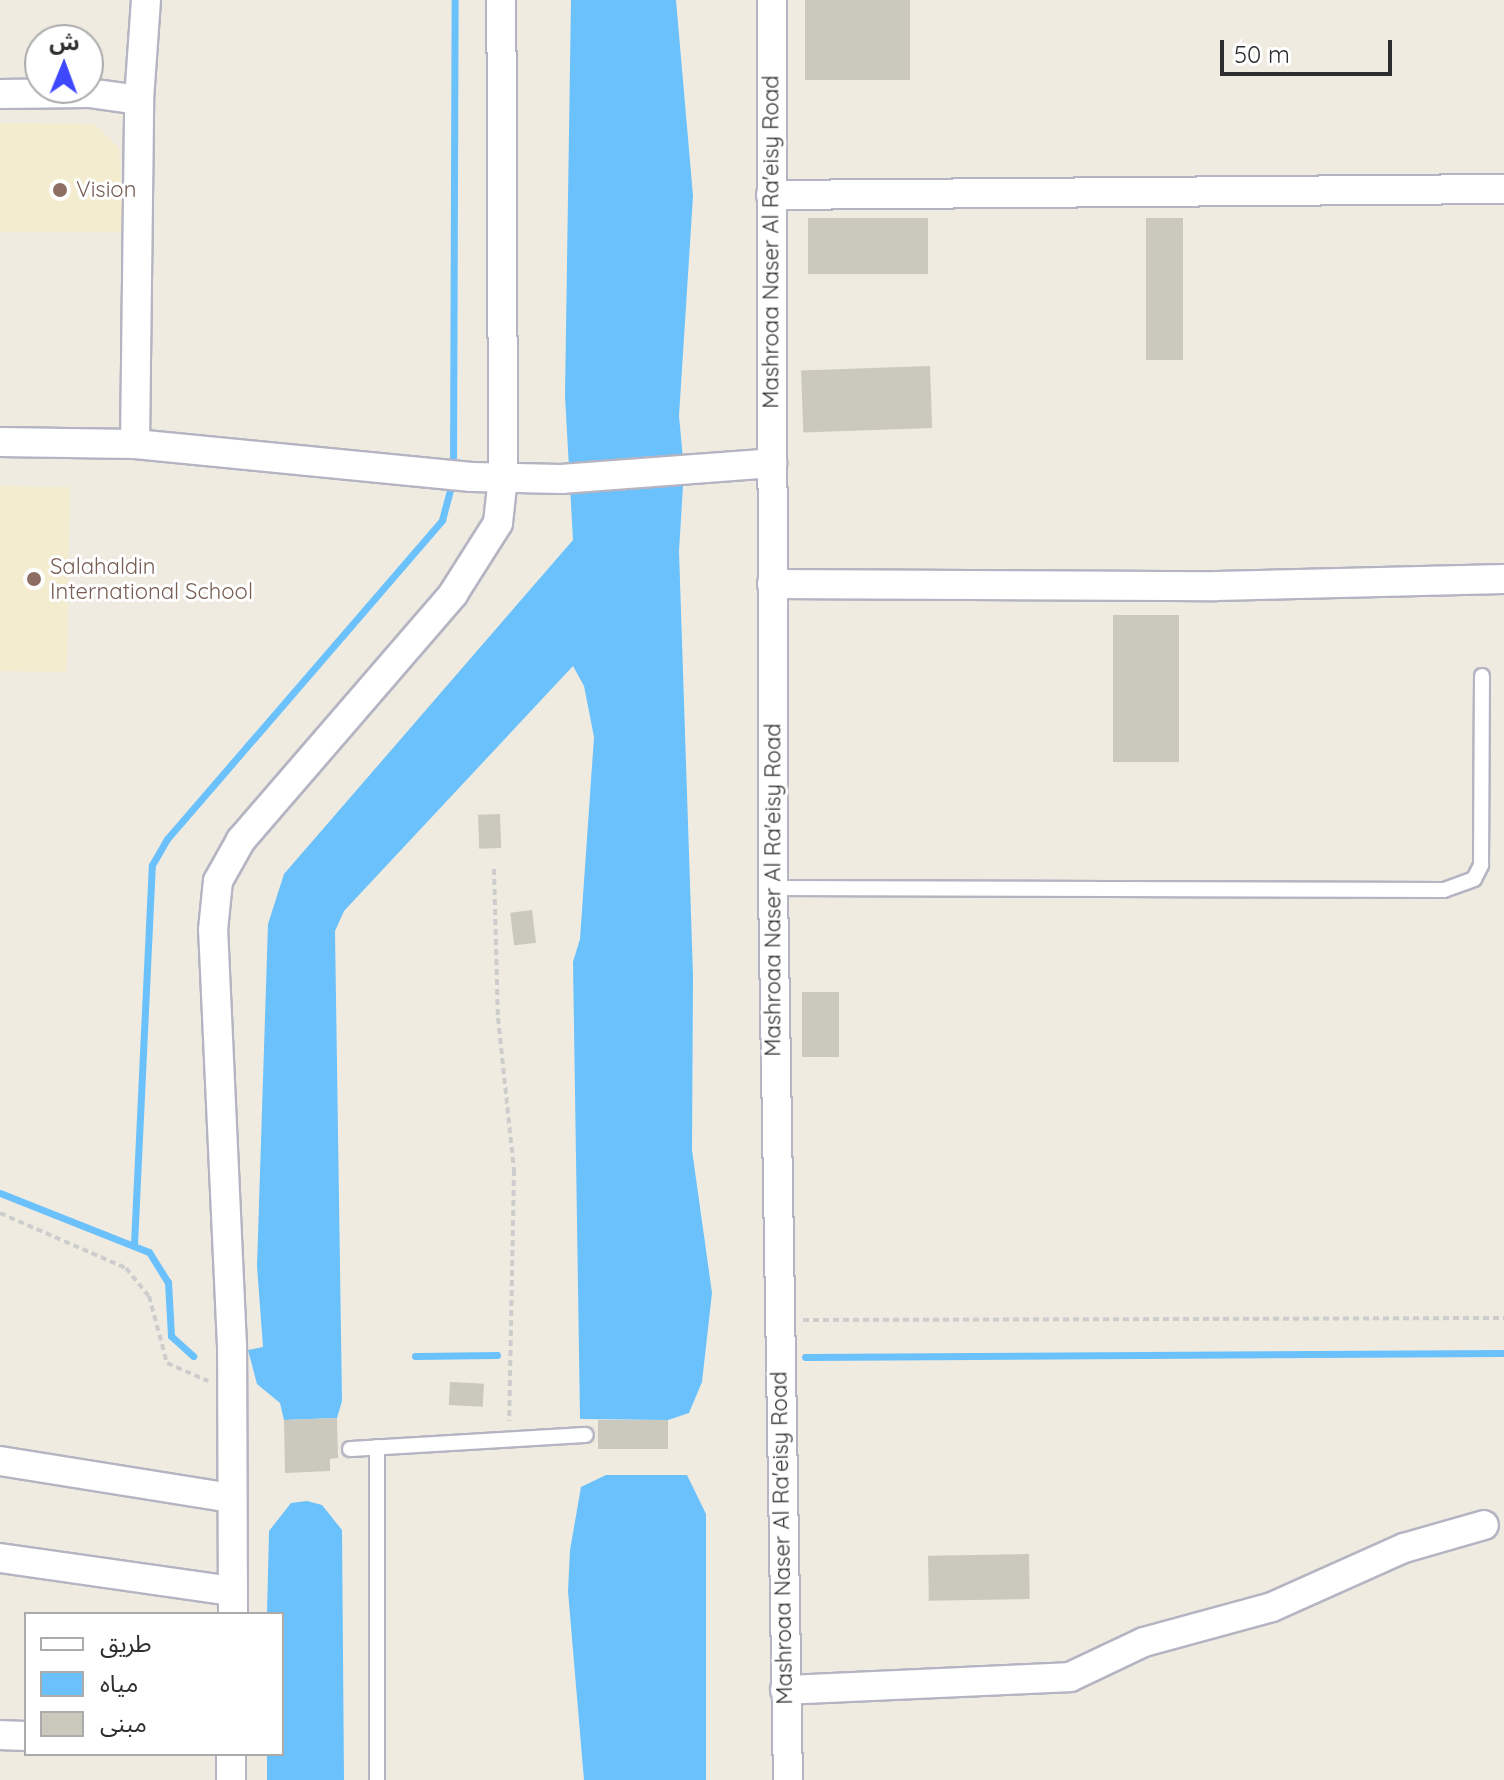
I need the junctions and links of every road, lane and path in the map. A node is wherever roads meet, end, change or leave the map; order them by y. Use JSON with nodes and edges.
{"nodes":[{"id":1,"x":146,"y":0,"type":"edge"},
{"id":2,"x":501,"y":0,"type":"edge"},
{"id":3,"x":772,"y":0,"type":"edge"},
{"id":4,"x":0,"y":94,"type":"edge"},
{"id":5,"x":139,"y":100,"type":"junction"},
{"id":6,"x":1504,"y":189,"type":"edge"},
{"id":7,"x":771,"y":195,"type":"junction"},
{"id":8,"x":0,"y":442,"type":"edge"},
{"id":9,"x":135,"y":444,"type":"junction"},
{"id":10,"x":772,"y":463,"type":"junction"},
{"id":11,"x":503,"y":477,"type":"junction"},
{"id":12,"x":1504,"y":579,"type":"edge"},
{"id":13,"x":772,"y":584,"type":"junction"},
{"id":14,"x":1482,"y":676,"type":"dead end"},
{"id":15,"x":494,"y":869,"type":"dead end"},
{"id":16,"x":773,"y":888,"type":"junction"},
{"id":17,"x":0,"y":1213,"type":"edge"},
{"id":18,"x":1504,"y":1318,"type":"edge"},
{"id":19,"x":777,"y":1321,"type":"junction"},
{"id":20,"x":231,"y":1388,"type":"junction"},
{"id":21,"x":586,"y":1435,"type":"dead end"},
{"id":22,"x":504,"y":1440,"type":"junction"},
{"id":23,"x":377,"y":1447,"type":"junction"},
{"id":24,"x":350,"y":1449,"type":"dead end"},
{"id":25,"x":0,"y":1461,"type":"edge"},
{"id":26,"x":231,"y":1498,"type":"junction"},
{"id":27,"x":1484,"y":1525,"type":"dead end"},
{"id":28,"x":0,"y":1558,"type":"edge"},
{"id":29,"x":233,"y":1603,"type":"edge"},
{"id":30,"x":785,"y":1690,"type":"junction"},
{"id":31,"x":0,"y":1735,"type":"edge"},
{"id":32,"x":24,"y":1736,"type":"edge"},
{"id":33,"x":231,"y":1756,"type":"edge"},
{"id":34,"x":231,"y":1780,"type":"edge"},
{"id":35,"x":377,"y":1780,"type":"edge"},
{"id":36,"x":788,"y":1780,"type":"edge"}],
"edges":[{"from":1,"to":5,"type":"street"},
{"from":2,"to":11,"type":"street"},
{"from":3,"to":7,"type":"street","name":"Mashroaa Naser Al Ra'eisy Road"},
{"from":4,"to":5,"type":"street"},
{"from":5,"to":9,"type":"street"},
{"from":6,"to":7,"type":"street"},
{"from":7,"to":10,"type":"street","name":"Mashroaa Naser Al Ra'eisy Road"},
{"from":8,"to":9,"type":"street"},
{"from":9,"to":11,"type":"street"},
{"from":10,"to":11,"type":"street"},
{"from":10,"to":13,"type":"street","name":"Mashroaa Naser Al Ra'eisy Road"},
{"from":11,"to":20,"type":"street"},
{"from":12,"to":13,"type":"street"},
{"from":13,"to":16,"type":"street","name":"Mashroaa Naser Al Ra'eisy Road"},
{"from":14,"to":16,"type":"lane"},
{"from":15,"to":22,"type":"path"},
{"from":16,"to":19,"type":"street","name":"Mashroaa Naser Al Ra'eisy Road"},
{"from":17,"to":20,"type":"path"},
{"from":18,"to":19,"type":"path"},
{"from":19,"to":30,"type":"street","name":"Mashroaa Naser Al Ra'eisy Road"},
{"from":20,"to":26,"type":"street"},
{"from":21,"to":22,"type":"lane"},
{"from":22,"to":23,"type":"lane"},
{"from":23,"to":24,"type":"lane"},
{"from":23,"to":35,"type":"lane"},
{"from":25,"to":26,"type":"street"},
{"from":26,"to":29,"type":"street"},
{"from":27,"to":30,"type":"street"},
{"from":28,"to":29,"type":"street"},
{"from":30,"to":36,"type":"street","name":"Mashroaa Naser Al Ra'eisy Road"},
{"from":31,"to":32,"type":"street"},
{"from":33,"to":34,"type":"street"}]}
